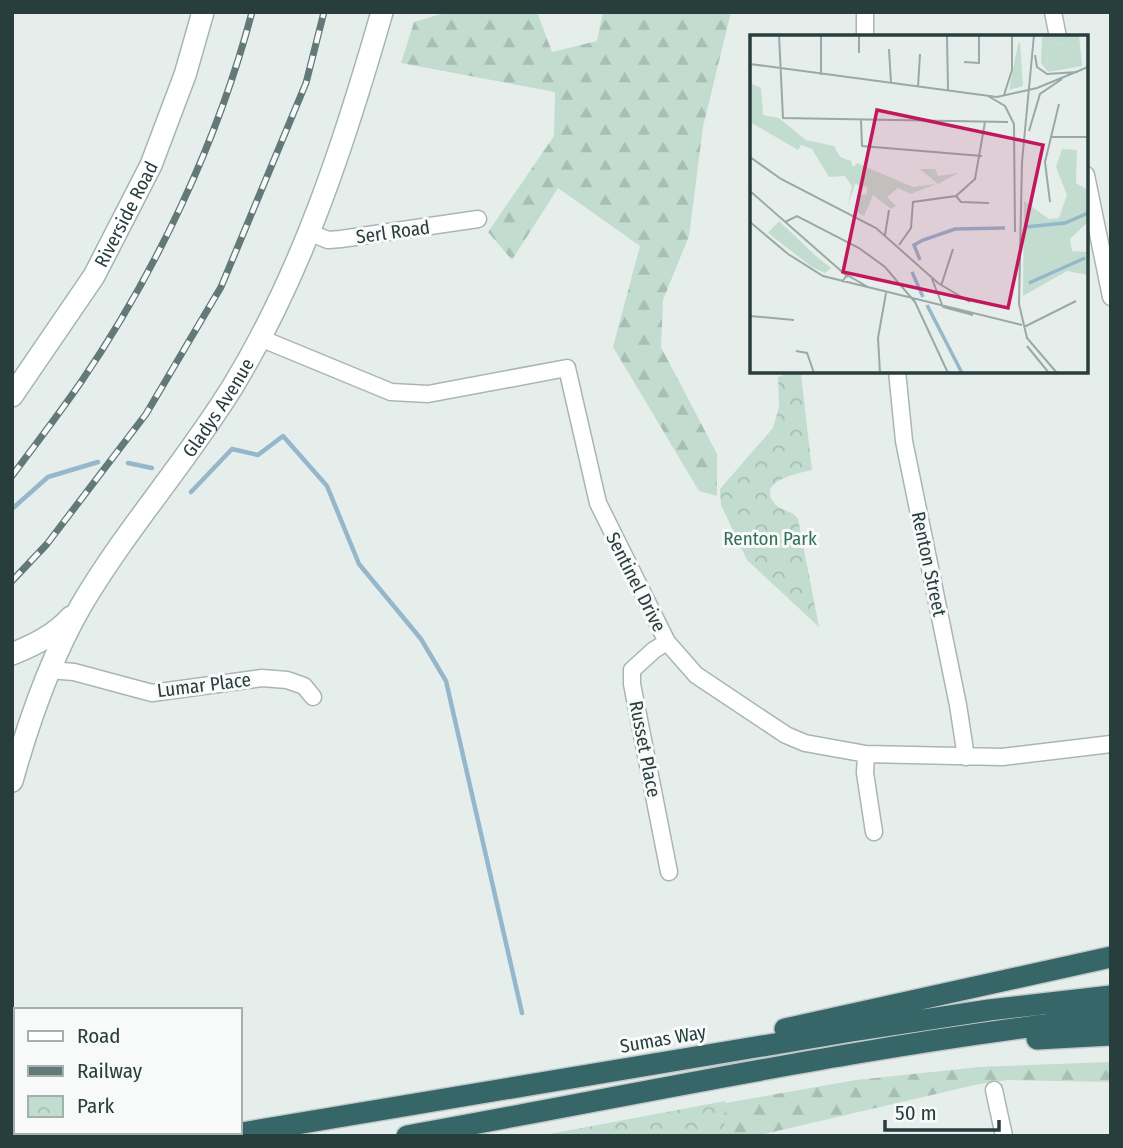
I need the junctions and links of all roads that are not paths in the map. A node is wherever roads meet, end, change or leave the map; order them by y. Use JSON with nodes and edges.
{"nodes":[{"id":1,"x":202,"y":12,"type":"edge"},
{"id":2,"x":382,"y":12,"type":"edge"},
{"id":3,"x":864,"y":12,"type":"edge"},
{"id":4,"x":1054,"y":12,"type":"edge"},
{"id":5,"x":865,"y":35,"type":"edge"},
{"id":6,"x":1058,"y":35,"type":"edge"},
{"id":7,"x":1088,"y":186,"type":"edge"},
{"id":8,"x":478,"y":219,"type":"dead end"},
{"id":9,"x":308,"y":232,"type":"junction"},
{"id":10,"x":1111,"y":297,"type":"edge"},
{"id":11,"x":260,"y":338,"type":"junction"},
{"id":12,"x":897,"y":373,"type":"edge"},
{"id":13,"x":12,"y":396,"type":"edge"},
{"id":14,"x":82,"y":604,"type":"junction"},
{"id":15,"x":667,"y":642,"type":"junction"},
{"id":16,"x":12,"y":655,"type":"edge"},
{"id":17,"x":49,"y":670,"type":"junction"},
{"id":18,"x":313,"y":697,"type":"dead end"},
{"id":19,"x":1111,"y":744,"type":"edge"},
{"id":20,"x":866,"y":754,"type":"junction"},
{"id":21,"x":965,"y":757,"type":"junction"},
{"id":22,"x":12,"y":781,"type":"edge"},
{"id":23,"x":874,"y":832,"type":"dead end"},
{"id":24,"x":668,"y":872,"type":"dead end"},
{"id":25,"x":1111,"y":957,"type":"edge"},
{"id":26,"x":1111,"y":996,"type":"edge"},
{"id":27,"x":1111,"y":1017,"type":"edge"},
{"id":28,"x":1111,"y":1035,"type":"edge"},
{"id":29,"x":732,"y":1075,"type":"junction"},
{"id":30,"x":994,"y":1090,"type":"dead end"},
{"id":31,"x":453,"y":1098,"type":"junction"},
{"id":32,"x":282,"y":1125,"type":"junction"},
{"id":33,"x":242,"y":1133,"type":"edge"},
{"id":34,"x":247,"y":1136,"type":"edge"},
{"id":35,"x":407,"y":1136,"type":"edge"},
{"id":36,"x":1004,"y":1136,"type":"edge"}],
"edges":[{"from":1,"to":13,"type":"street","name":"Riverside Road"},
{"from":2,"to":9,"type":"street","name":"Gladys Avenue"},
{"from":3,"to":5,"type":"street"},
{"from":4,"to":6,"type":"street"},
{"from":7,"to":10,"type":"street"},
{"from":8,"to":9,"type":"street","name":"Serl Road"},
{"from":9,"to":11,"type":"street","name":"Gladys Avenue"},
{"from":11,"to":14,"type":"street","name":"Gladys Avenue"},
{"from":11,"to":15,"type":"street","name":"Sentinel Drive"},
{"from":12,"to":21,"type":"street","name":"Renton Street"},
{"from":14,"to":16,"type":"street"},
{"from":14,"to":17,"type":"street","name":"Gladys Avenue"},
{"from":15,"to":20,"type":"street","name":"Sentinel Drive"},
{"from":15,"to":24,"type":"street","name":"Russet Place"},
{"from":16,"to":17,"type":"street"},
{"from":17,"to":18,"type":"street","name":"Lumar Place"},
{"from":17,"to":22,"type":"street","name":"Gladys Avenue"},
{"from":19,"to":21,"type":"street","name":"Sentinel Drive"},
{"from":20,"to":21,"type":"street","name":"Sentinel Drive"},
{"from":20,"to":23,"type":"street"},
{"from":25,"to":31,"type":"highway"},
{"from":26,"to":31,"type":"highway","name":"Sumas Way"},
{"from":27,"to":29,"type":"highway"},
{"from":28,"to":29,"type":"highway"},
{"from":29,"to":35,"type":"highway"},
{"from":30,"to":36,"type":"street"},
{"from":31,"to":32,"type":"highway","name":"Sumas Way"},
{"from":32,"to":33,"type":"highway","name":"Sumas Way"},
{"from":32,"to":34,"type":"highway"}]}
